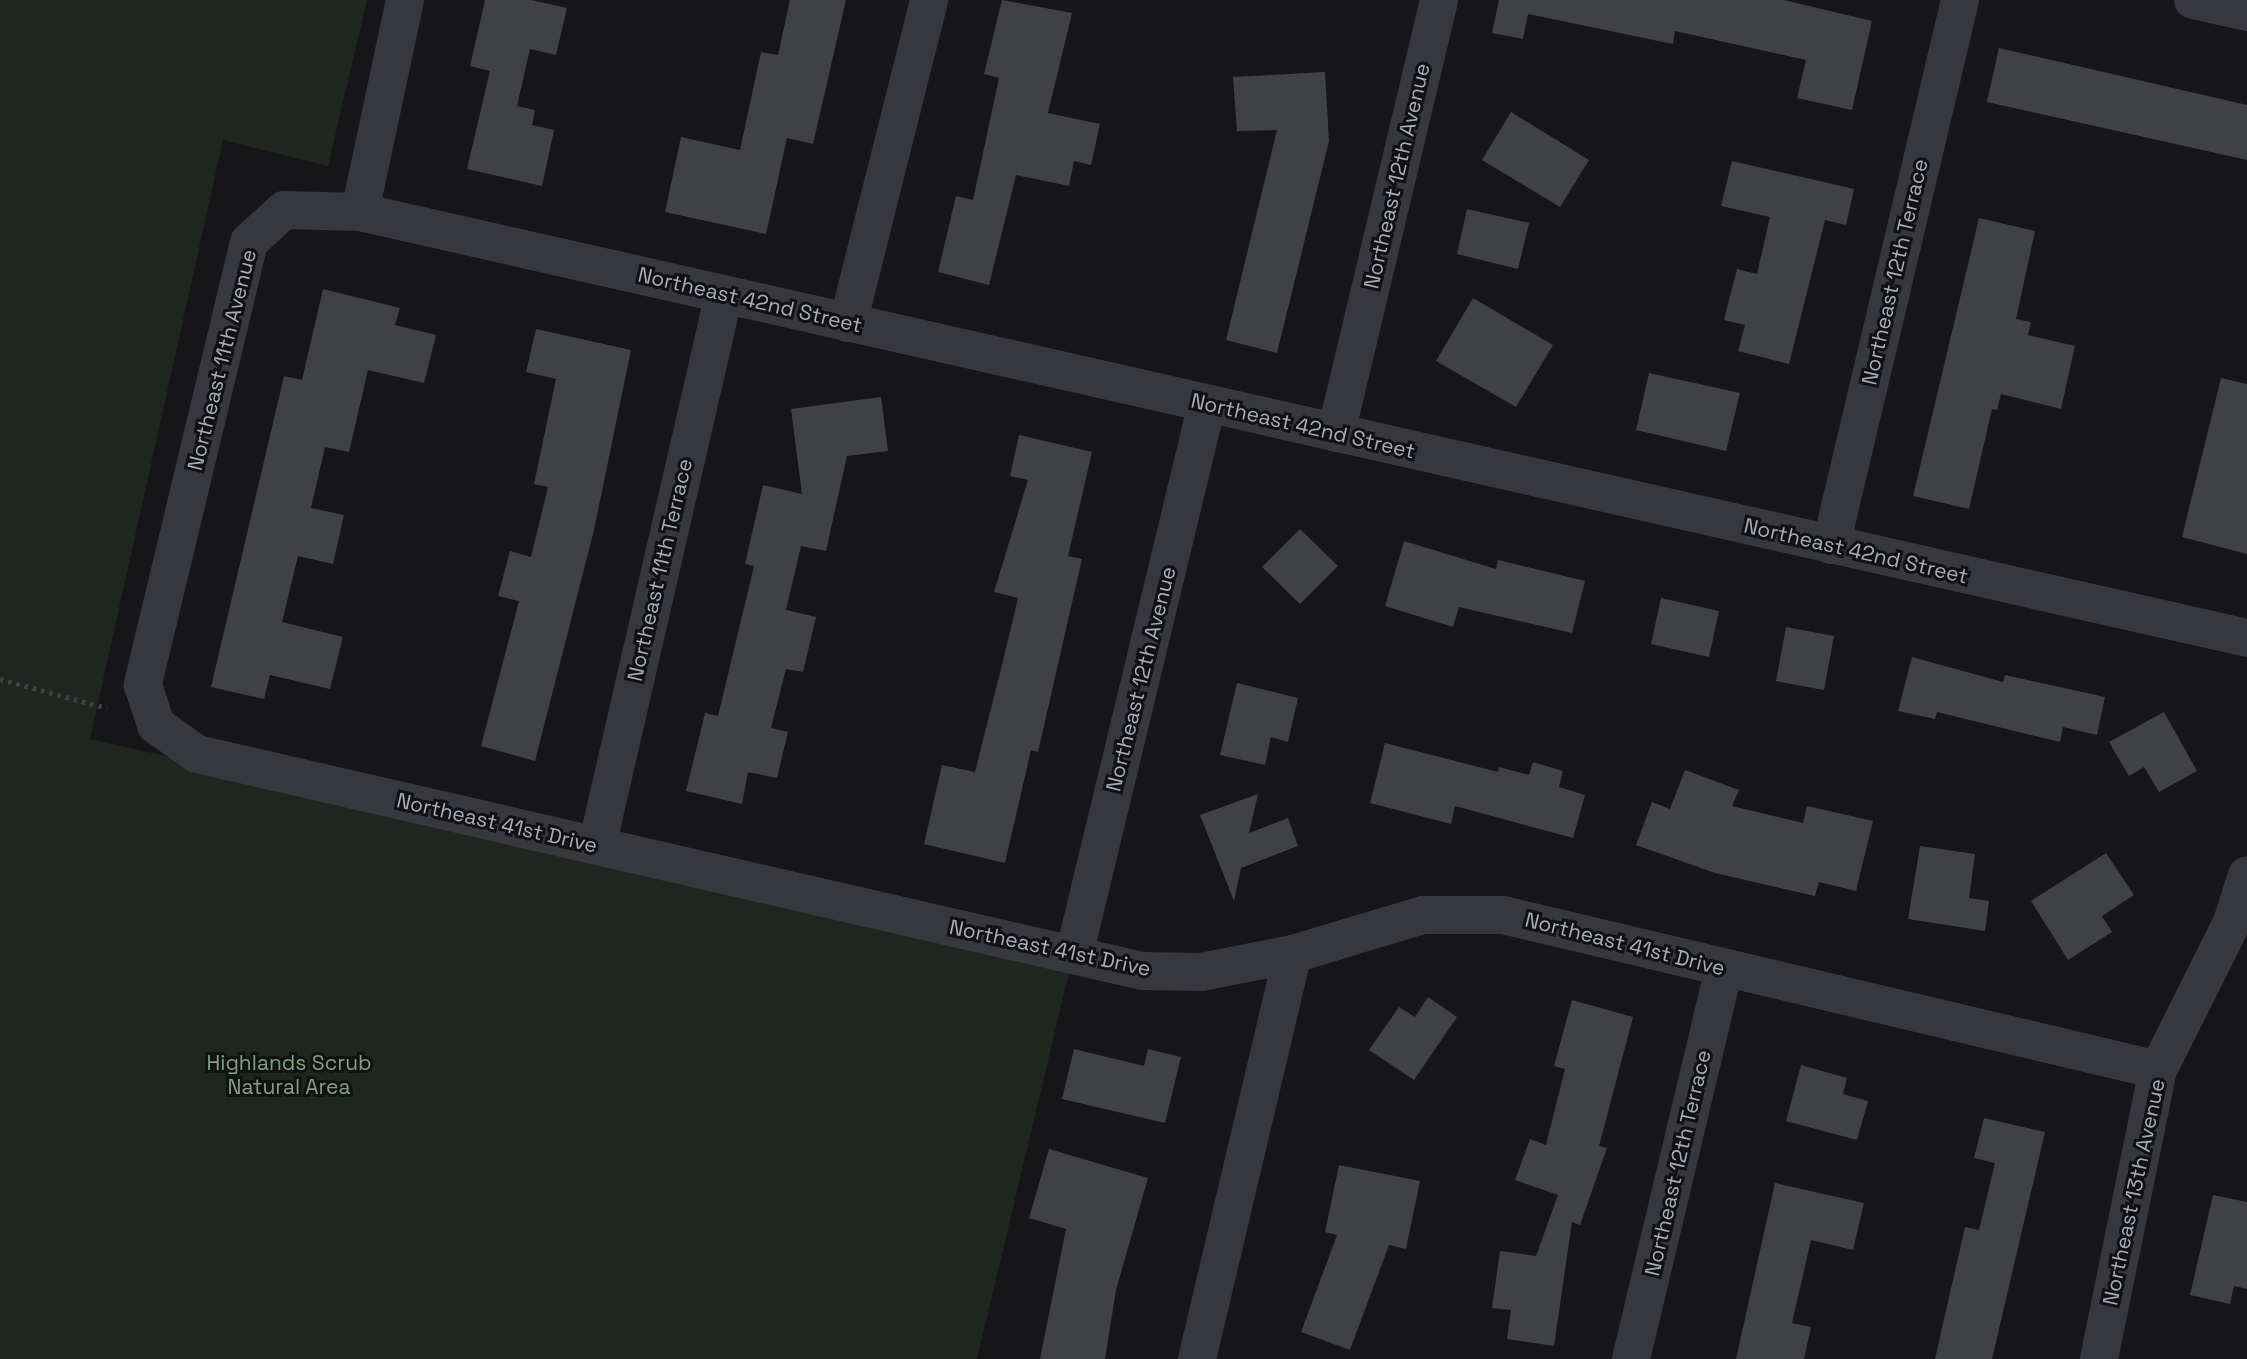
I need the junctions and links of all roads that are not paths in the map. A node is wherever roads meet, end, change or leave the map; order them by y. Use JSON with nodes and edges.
{"nodes":[{"id":1,"x":405,"y":0,"type":"edge"},
{"id":2,"x":929,"y":0,"type":"edge"},
{"id":3,"x":1439,"y":0,"type":"edge"},
{"id":4,"x":1960,"y":0,"type":"edge"},
{"id":5,"x":2193,"y":0,"type":"edge"},
{"id":6,"x":2247,"y":12,"type":"edge"},
{"id":7,"x":360,"y":212,"type":"junction"},
{"id":8,"x":724,"y":294,"type":"junction"},
{"id":9,"x":848,"y":323,"type":"junction"},
{"id":10,"x":1207,"y":404,"type":"junction"},
{"id":11,"x":1336,"y":433,"type":"junction"},
{"id":12,"x":1831,"y":545,"type":"junction"},
{"id":13,"x":2247,"y":638,"type":"edge"},
{"id":14,"x":156,"y":724,"type":"joint"},
{"id":15,"x":597,"y":846,"type":"junction"},
{"id":16,"x":2247,"y":875,"type":"edge"},
{"id":17,"x":2239,"y":924,"type":"edge"},
{"id":18,"x":1293,"y":954,"type":"junction"},
{"id":19,"x":1074,"y":955,"type":"junction"},
{"id":20,"x":1724,"y":968,"type":"junction"},
{"id":21,"x":2158,"y":1070,"type":"junction"},
{"id":22,"x":1197,"y":1359,"type":"edge"},
{"id":23,"x":1632,"y":1359,"type":"edge"},
{"id":24,"x":2099,"y":1359,"type":"edge"}],
"edges":[{"from":1,"to":7,"type":"street"},
{"from":2,"to":9,"type":"street"},
{"from":3,"to":11,"type":"street","name":"Northeast 12th Avenue"},
{"from":4,"to":12,"type":"street","name":"Northeast 12th Terrace"},
{"from":5,"to":6,"type":"street"},
{"from":7,"to":8,"type":"street","name":"Northeast 42nd Street"},
{"from":7,"to":14,"type":"street","name":"Northeast 11th Avenue"},
{"from":8,"to":9,"type":"street","name":"Northeast 42nd Street"},
{"from":8,"to":15,"type":"street","name":"Northeast 11th Terrace"},
{"from":9,"to":10,"type":"street","name":"Northeast 42nd Street"},
{"from":10,"to":11,"type":"street","name":"Northeast 42nd Street"},
{"from":10,"to":19,"type":"street","name":"Northeast 12th Avenue"},
{"from":11,"to":12,"type":"street","name":"Northeast 42nd Street"},
{"from":12,"to":13,"type":"street","name":"Northeast 42nd Street"},
{"from":14,"to":15,"type":"street","name":"Northeast 41st Drive"},
{"from":15,"to":19,"type":"street","name":"Northeast 41st Drive"},
{"from":16,"to":17,"type":"street","name":"Northeast 13th Avenue"},
{"from":17,"to":21,"type":"street","name":"Northeast 13th Avenue"},
{"from":18,"to":19,"type":"street","name":"Northeast 41st Drive"},
{"from":18,"to":20,"type":"street","name":"Northeast 41st Drive"},
{"from":18,"to":22,"type":"street"},
{"from":20,"to":21,"type":"street","name":"Northeast 41st Drive"},
{"from":20,"to":23,"type":"street","name":"Northeast 12th Terrace"},
{"from":21,"to":24,"type":"street","name":"Northeast 13th Avenue"}]}
